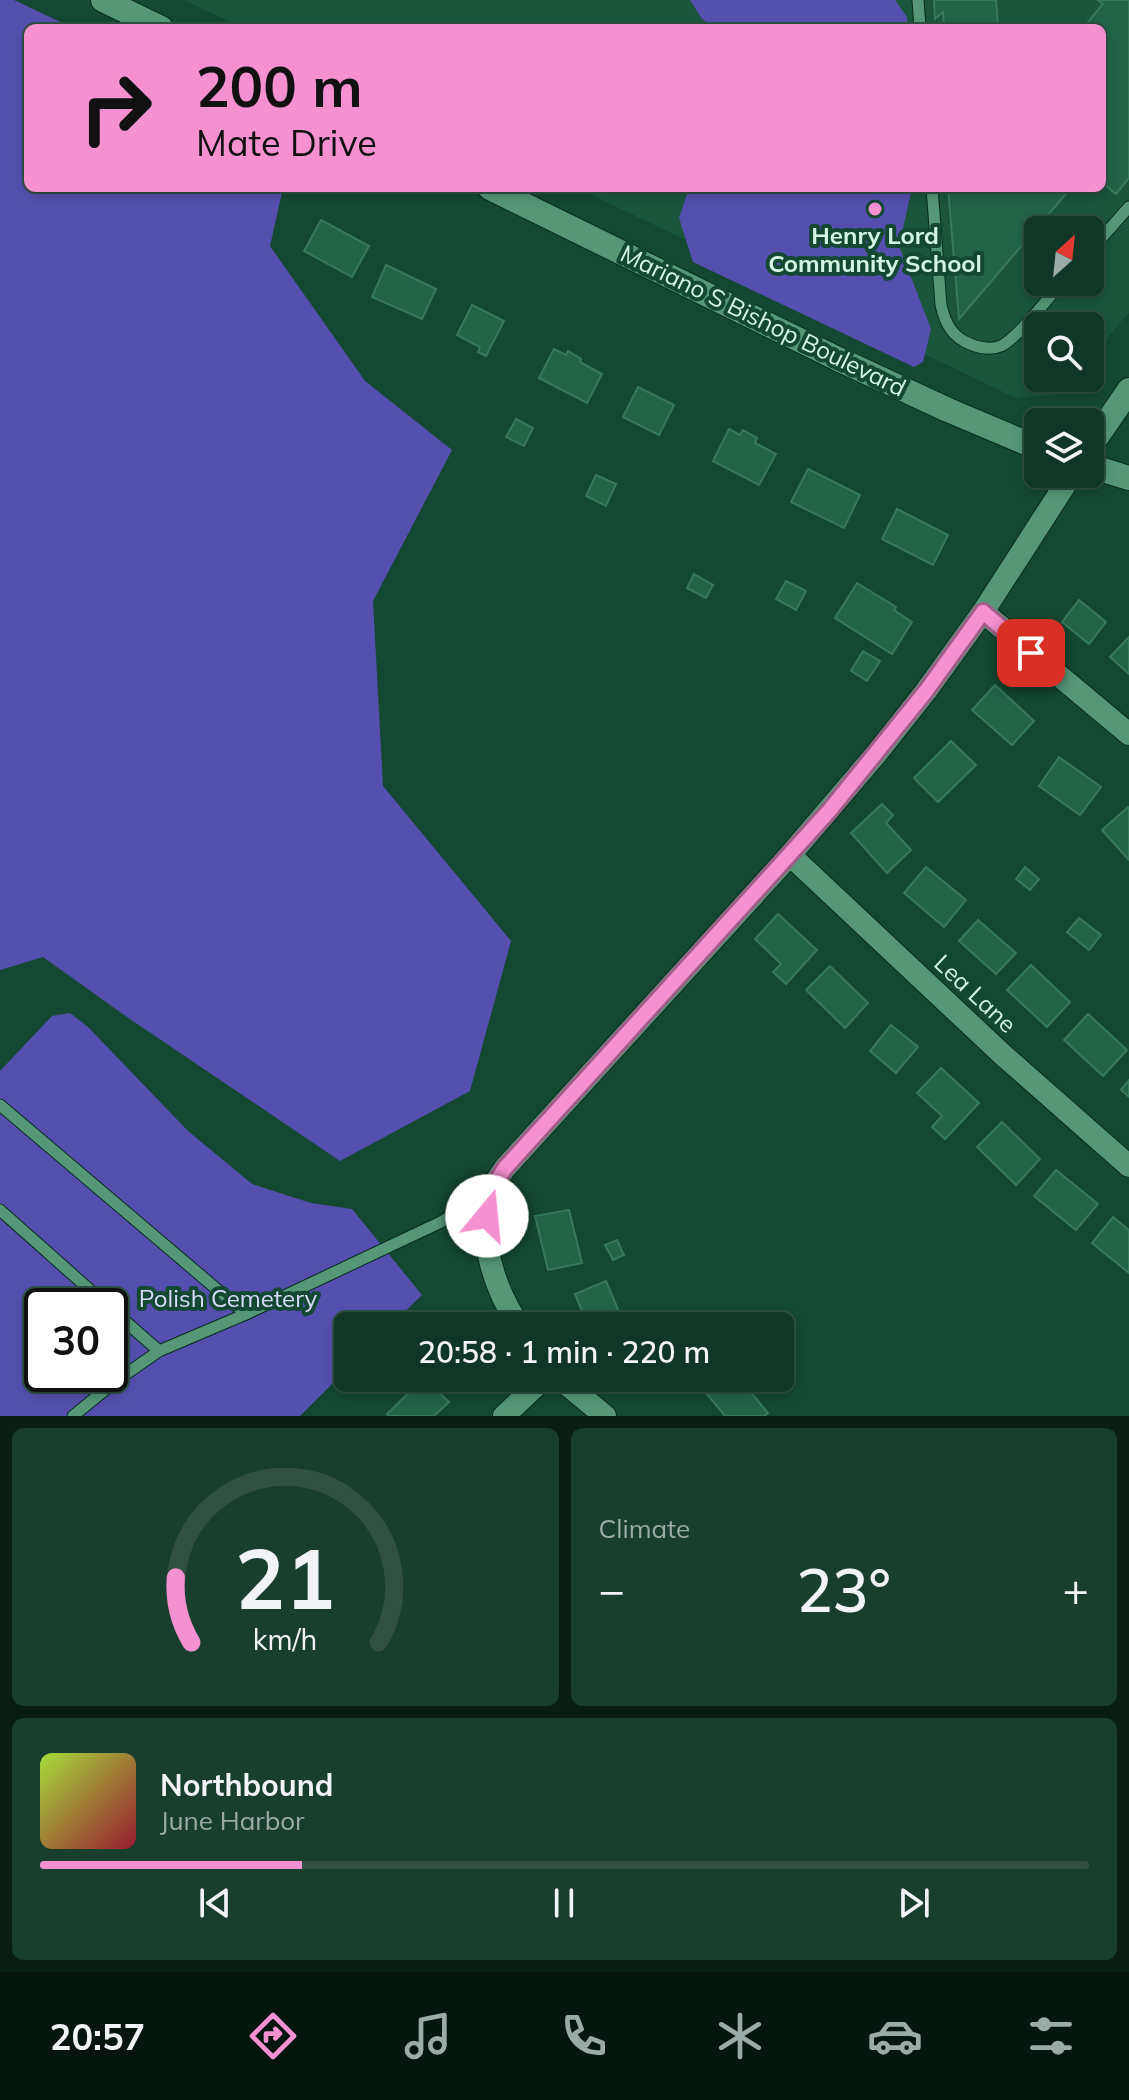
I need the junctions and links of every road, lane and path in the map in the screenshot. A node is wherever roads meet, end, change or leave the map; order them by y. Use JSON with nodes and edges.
{"nodes":[{"id":1,"x":103,"y":0,"type":"edge"},
{"id":2,"x":918,"y":0,"type":"edge"},
{"id":3,"x":153,"y":24,"type":"edge"},
{"id":4,"x":920,"y":24,"type":"edge"},
{"id":5,"x":498,"y":192,"type":"edge"},
{"id":6,"x":932,"y":192,"type":"edge"},
{"id":7,"x":1129,"y":207,"type":"edge"},
{"id":8,"x":1104,"y":235,"type":"edge"},
{"id":9,"x":1049,"y":296,"type":"edge"},
{"id":10,"x":1129,"y":390,"type":"edge"},
{"id":11,"x":1104,"y":427,"type":"edge"},
{"id":12,"x":1024,"y":442,"type":"edge"},
{"id":13,"x":1104,"y":470,"type":"edge"},
{"id":14,"x":1129,"y":478,"type":"edge"},
{"id":15,"x":1063,"y":488,"type":"edge"},
{"id":16,"x":983,"y":612,"type":"junction"},
{"id":17,"x":1129,"y":734,"type":"edge"},
{"id":18,"x":790,"y":855,"type":"junction"},
{"id":19,"x":0,"y":1105,"type":"edge"},
{"id":20,"x":1129,"y":1166,"type":"edge"},
{"id":21,"x":492,"y":1188,"type":"junction"},
{"id":22,"x":0,"y":1210,"type":"edge"},
{"id":23,"x":88,"y":1288,"type":"edge"},
{"id":24,"x":512,"y":1312,"type":"edge"},
{"id":25,"x":246,"y":1314,"type":"junction"},
{"id":26,"x":128,"y":1324,"type":"edge"},
{"id":27,"x":159,"y":1351,"type":"junction"},
{"id":28,"x":529,"y":1392,"type":"edge"},
{"id":29,"x":576,"y":1392,"type":"edge"},
{"id":30,"x":73,"y":1416,"type":"edge"},
{"id":31,"x":504,"y":1416,"type":"edge"},
{"id":32,"x":605,"y":1416,"type":"edge"}],
"edges":[{"from":1,"to":3,"type":"main road"},
{"from":2,"to":4,"type":"lane"},
{"from":5,"to":12,"type":"main road","name":"Mariano S Bishop Boulevard"},
{"from":6,"to":9,"type":"lane"},
{"from":7,"to":8,"type":"lane"},
{"from":10,"to":11,"type":"main road"},
{"from":13,"to":14,"type":"main road"},
{"from":15,"to":16,"type":"street"},
{"from":16,"to":17,"type":"street"},
{"from":16,"to":18,"type":"street"},
{"from":18,"to":20,"type":"street","name":"Lea Lane"},
{"from":18,"to":21,"type":"street"},
{"from":19,"to":25,"type":"lane"},
{"from":21,"to":24,"type":"street"},
{"from":21,"to":25,"type":"lane"},
{"from":22,"to":23,"type":"lane"},
{"from":25,"to":27,"type":"lane"},
{"from":26,"to":27,"type":"lane"},
{"from":27,"to":30,"type":"lane"},
{"from":28,"to":31,"type":"street"},
{"from":29,"to":32,"type":"street"}]}
